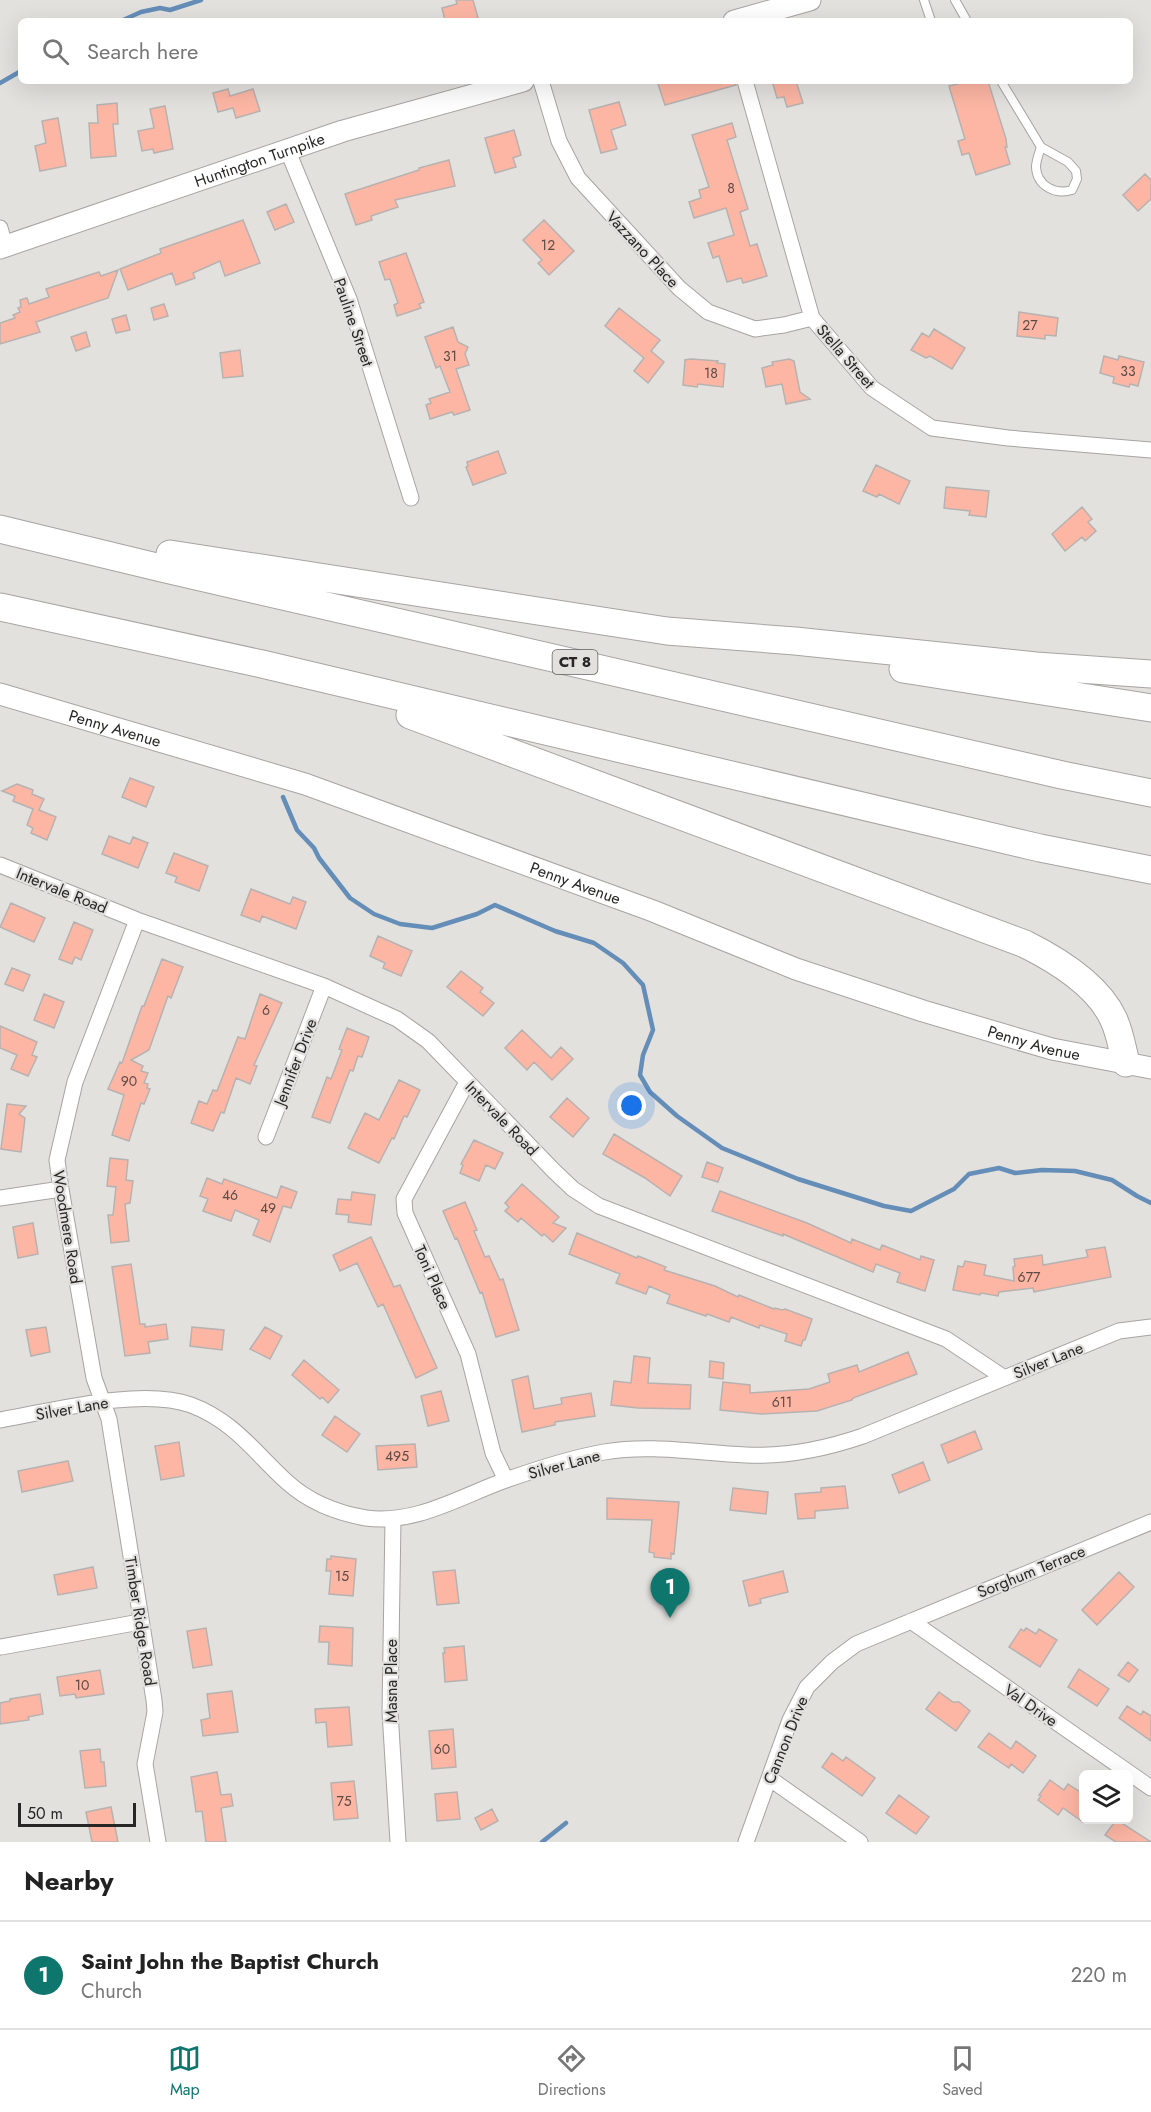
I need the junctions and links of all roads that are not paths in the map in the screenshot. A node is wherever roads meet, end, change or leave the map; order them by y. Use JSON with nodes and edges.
{"nodes":[{"id":1,"x":810,"y":0,"type":"edge"},
{"id":2,"x":924,"y":0,"type":"edge"},
{"id":3,"x":955,"y":0,"type":"edge"},
{"id":4,"x":745,"y":18,"type":"edge"},
{"id":5,"x":930,"y":18,"type":"edge"},
{"id":6,"x":965,"y":18,"type":"edge"},
{"id":7,"x":512,"y":84,"type":"edge"},
{"id":8,"x":542,"y":84,"type":"edge"},
{"id":9,"x":746,"y":84,"type":"edge"},
{"id":10,"x":1003,"y":84,"type":"edge"},
{"id":11,"x":1041,"y":147,"type":"junction"},
{"id":12,"x":287,"y":149,"type":"junction"},
{"id":13,"x":2,"y":241,"type":"edge"},
{"id":14,"x":812,"y":318,"type":"junction"},
{"id":15,"x":1151,"y":450,"type":"edge"},
{"id":16,"x":411,"y":498,"type":"dead end"},
{"id":17,"x":0,"y":528,"type":"edge"},
{"id":18,"x":0,"y":607,"type":"edge"},
{"id":19,"x":667,"y":631,"type":"junction"},
{"id":20,"x":262,"y":664,"type":"junction"},
{"id":21,"x":1151,"y":674,"type":"edge"},
{"id":22,"x":0,"y":694,"type":"edge"},
{"id":23,"x":1151,"y":708,"type":"edge"},
{"id":24,"x":1151,"y":793,"type":"edge"},
{"id":25,"x":0,"y":865,"type":"edge"},
{"id":26,"x":1151,"y":870,"type":"edge"},
{"id":27,"x":137,"y":920,"type":"junction"},
{"id":28,"x":324,"y":986,"type":"junction"},
{"id":29,"x":1138,"y":1065,"type":"edge"},
{"id":30,"x":467,"y":1082,"type":"junction"},
{"id":31,"x":266,"y":1137,"type":"dead end"},
{"id":32,"x":61,"y":1189,"type":"junction"},
{"id":33,"x":0,"y":1198,"type":"edge"},
{"id":34,"x":1151,"y":1327,"type":"edge"},
{"id":35,"x":1003,"y":1377,"type":"junction"},
{"id":36,"x":104,"y":1401,"type":"junction"},
{"id":37,"x":0,"y":1420,"type":"edge"},
{"id":38,"x":506,"y":1480,"type":"junction"},
{"id":39,"x":393,"y":1519,"type":"junction"},
{"id":40,"x":1151,"y":1522,"type":"edge"},
{"id":41,"x":911,"y":1621,"type":"junction"},
{"id":42,"x":140,"y":1622,"type":"junction"},
{"id":43,"x":1,"y":1647,"type":"edge"},
{"id":44,"x":769,"y":1778,"type":"junction"},
{"id":45,"x":1151,"y":1788,"type":"edge"},
{"id":46,"x":158,"y":1842,"type":"edge"},
{"id":47,"x":398,"y":1842,"type":"edge"},
{"id":48,"x":746,"y":1842,"type":"edge"},
{"id":49,"x":860,"y":1842,"type":"edge"}],
"edges":[{"from":1,"to":4,"type":"main road"},
{"from":2,"to":5,"type":"lane"},
{"from":3,"to":6,"type":"lane"},
{"from":7,"to":12,"type":"main road","name":"Huntington Turnpike"},
{"from":8,"to":14,"type":"street","name":"Vazzano Place"},
{"from":9,"to":14,"type":"street","name":"Stella Street"},
{"from":10,"to":11,"type":"lane"},
{"from":11,"to":11,"type":"lane"},
{"from":12,"to":13,"type":"main road","name":"Huntington Turnpike"},
{"from":12,"to":16,"type":"street","name":"Pauline Street"},
{"from":14,"to":15,"type":"street","name":"Stella Street"},
{"from":17,"to":19,"type":"highway"},
{"from":17,"to":24,"type":"highway","number":"CT 8"},
{"from":18,"to":20,"type":"highway"},
{"from":19,"to":21,"type":"highway"},
{"from":19,"to":23,"type":"highway"},
{"from":20,"to":26,"type":"highway"},
{"from":20,"to":29,"type":"highway"},
{"from":22,"to":29,"type":"main road","name":"Penny Avenue"},
{"from":25,"to":27,"type":"street","name":"Intervale Road"},
{"from":27,"to":28,"type":"street","name":"Intervale Road"},
{"from":27,"to":32,"type":"street","name":"Woodmere Road"},
{"from":28,"to":30,"type":"street","name":"Intervale Road"},
{"from":28,"to":31,"type":"street","name":"Jennifer Drive"},
{"from":30,"to":35,"type":"street","name":"Intervale Road"},
{"from":30,"to":38,"type":"street","name":"Toni Place"},
{"from":32,"to":33,"type":"street"},
{"from":32,"to":36,"type":"street","name":"Woodmere Road"},
{"from":34,"to":35,"type":"street","name":"Silver Lane"},
{"from":35,"to":38,"type":"street","name":"Silver Lane"},
{"from":36,"to":37,"type":"street","name":"Silver Lane"},
{"from":36,"to":39,"type":"street","name":"Silver Lane"},
{"from":36,"to":42,"type":"street","name":"Timber Ridge Road"},
{"from":38,"to":39,"type":"street","name":"Silver Lane"},
{"from":39,"to":47,"type":"street","name":"Masna Place"},
{"from":40,"to":41,"type":"street","name":"Sorghum Terrace"},
{"from":41,"to":44,"type":"street","name":"Cannon Drive"},
{"from":41,"to":45,"type":"street","name":"Val Drive"},
{"from":42,"to":43,"type":"street"},
{"from":42,"to":46,"type":"street","name":"Timber Ridge Road"},
{"from":44,"to":48,"type":"street","name":"Cannon Drive"},
{"from":44,"to":49,"type":"street"}]}
